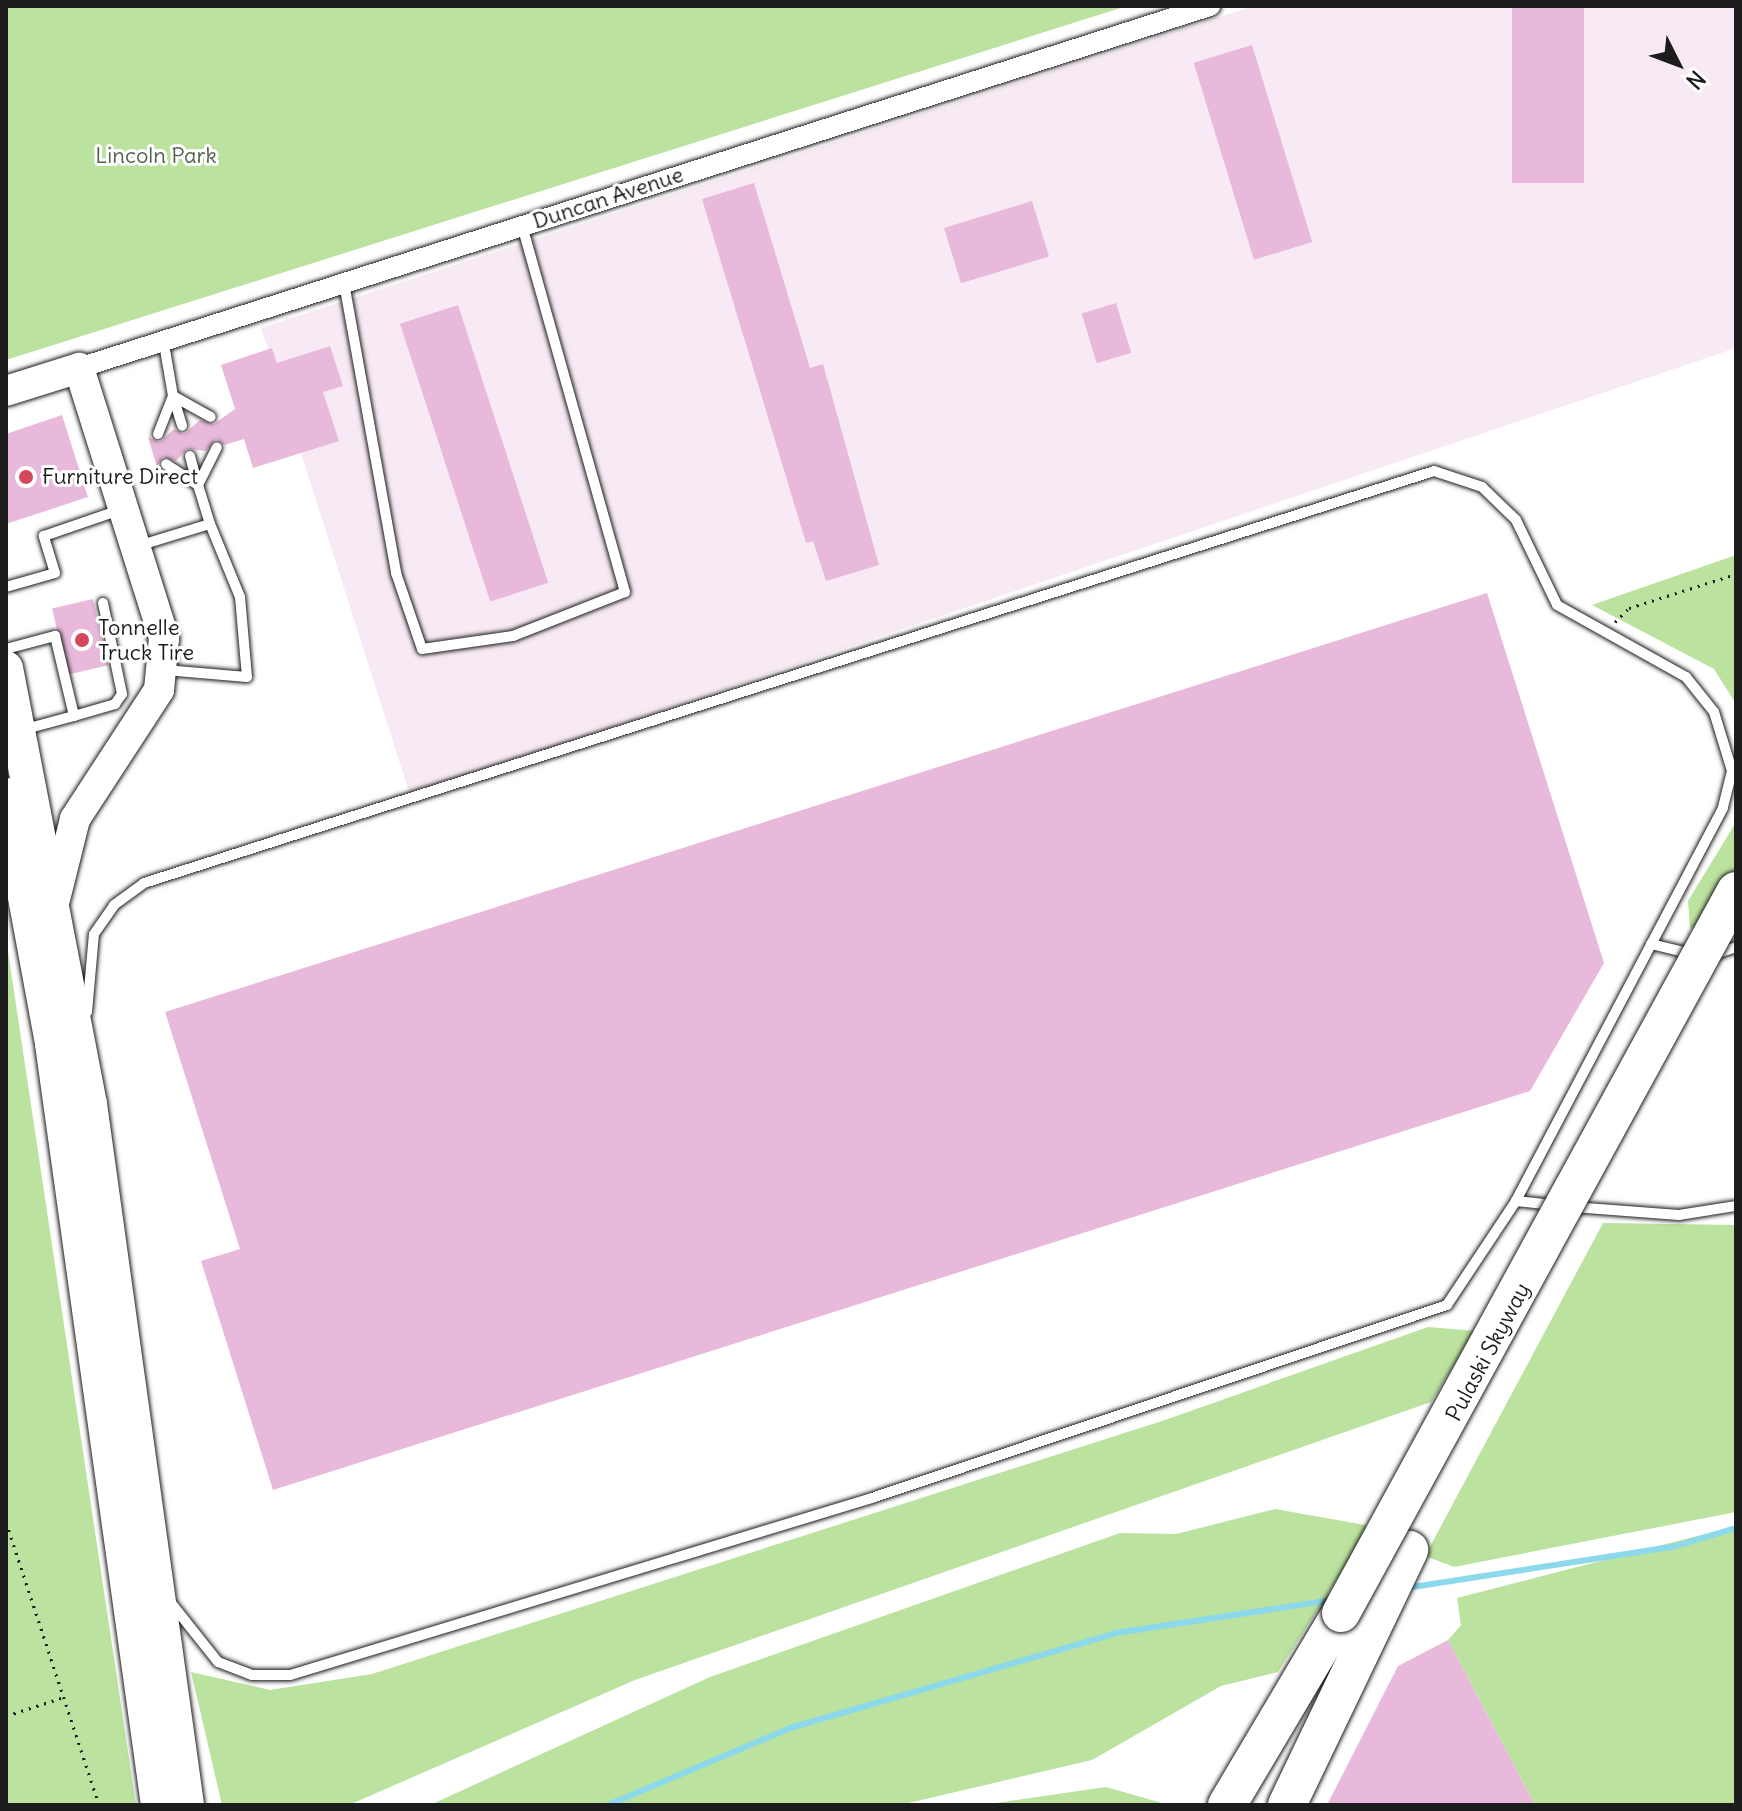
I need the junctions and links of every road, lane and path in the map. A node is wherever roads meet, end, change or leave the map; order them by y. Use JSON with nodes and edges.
{"nodes":[{"id":1,"x":1210,"y":6,"type":"edge"},
{"id":2,"x":522,"y":225,"type":"junction"},
{"id":3,"x":344,"y":283,"type":"junction"},
{"id":4,"x":164,"y":344,"type":"junction"},
{"id":5,"x":79,"y":368,"type":"junction"},
{"id":6,"x":6,"y":391,"type":"edge"},
{"id":7,"x":173,"y":396,"type":"junction"},
{"id":8,"x":211,"y":417,"type":"dead end"},
{"id":9,"x":182,"y":426,"type":"dead end"},
{"id":10,"x":158,"y":434,"type":"dead end"},
{"id":11,"x":217,"y":447,"type":"dead end"},
{"id":12,"x":190,"y":456,"type":"dead end"},
{"id":13,"x":166,"y":464,"type":"dead end"},
{"id":14,"x":198,"y":485,"type":"junction"},
{"id":15,"x":124,"y":508,"type":"junction"},
{"id":16,"x":210,"y":524,"type":"junction"},
{"id":17,"x":136,"y":546,"type":"junction"},
{"id":18,"x":1736,"y":574,"type":"edge"},
{"id":19,"x":6,"y":587,"type":"edge"},
{"id":20,"x":103,"y":603,"type":"dead end"},
{"id":21,"x":1603,"y":633,"type":"junction"},
{"id":22,"x":6,"y":649,"type":"edge"},
{"id":23,"x":6,"y":668,"type":"edge"},
{"id":24,"x":163,"y":669,"type":"junction"},
{"id":25,"x":74,"y":716,"type":"junction"},
{"id":26,"x":21,"y":730,"type":"junction"},
{"id":27,"x":6,"y":795,"type":"edge"},
{"id":28,"x":1736,"y":891,"type":"edge"},
{"id":29,"x":55,"y":899,"type":"junction"},
{"id":30,"x":1651,"y":944,"type":"junction"},
{"id":31,"x":1736,"y":945,"type":"edge"},
{"id":32,"x":84,"y":1068,"type":"junction"},
{"id":33,"x":1516,"y":1201,"type":"junction"},
{"id":34,"x":1736,"y":1206,"type":"edge"},
{"id":35,"x":6,"y":1522,"type":"edge"},
{"id":36,"x":155,"y":1573,"type":"junction"},
{"id":37,"x":64,"y":1697,"type":"junction"},
{"id":38,"x":6,"y":1716,"type":"edge"},
{"id":39,"x":99,"y":1805,"type":"edge"},
{"id":40,"x":158,"y":1805,"type":"edge"},
{"id":41,"x":187,"y":1805,"type":"edge"},
{"id":42,"x":1227,"y":1805,"type":"edge"},
{"id":43,"x":1287,"y":1805,"type":"edge"}],
"edges":[{"from":1,"to":2,"type":"street","name":"Duncan Avenue"},
{"from":2,"to":3,"type":"street","name":"Duncan Avenue"},
{"from":2,"to":3,"type":"lane"},
{"from":3,"to":4,"type":"street","name":"Duncan Avenue"},
{"from":4,"to":5,"type":"street","name":"Duncan Avenue"},
{"from":4,"to":7,"type":"lane"},
{"from":5,"to":6,"type":"main road","name":"Duncan Avenue"},
{"from":5,"to":15,"type":"main road"},
{"from":7,"to":8,"type":"lane"},
{"from":7,"to":9,"type":"lane"},
{"from":7,"to":10,"type":"lane"},
{"from":11,"to":14,"type":"lane"},
{"from":12,"to":14,"type":"lane"},
{"from":13,"to":14,"type":"lane"},
{"from":14,"to":16,"type":"lane"},
{"from":15,"to":17,"type":"main road"},
{"from":15,"to":19,"type":"lane"},
{"from":16,"to":17,"type":"lane"},
{"from":16,"to":24,"type":"lane"},
{"from":17,"to":24,"type":"main road"},
{"from":18,"to":21,"type":"path"},
{"from":20,"to":25,"type":"lane"},
{"from":21,"to":30,"type":"lane"},
{"from":21,"to":32,"type":"lane"},
{"from":22,"to":25,"type":"lane"},
{"from":23,"to":26,"type":"highway"},
{"from":24,"to":29,"type":"main road"},
{"from":25,"to":26,"type":"lane"},
{"from":26,"to":29,"type":"highway"},
{"from":27,"to":40,"type":"highway"},
{"from":28,"to":42,"type":"highway","name":"Pulaski Skyway","bridge":true},
{"from":29,"to":32,"type":"highway"},
{"from":30,"to":31,"type":"lane"},
{"from":30,"to":33,"type":"lane"},
{"from":31,"to":43,"type":"highway","name":"Pulaski Skyway"},
{"from":32,"to":36,"type":"highway"},
{"from":33,"to":34,"type":"lane"},
{"from":33,"to":36,"type":"lane"},
{"from":35,"to":37,"type":"path"},
{"from":36,"to":41,"type":"highway"},
{"from":37,"to":38,"type":"path"},
{"from":37,"to":39,"type":"path"}]}
